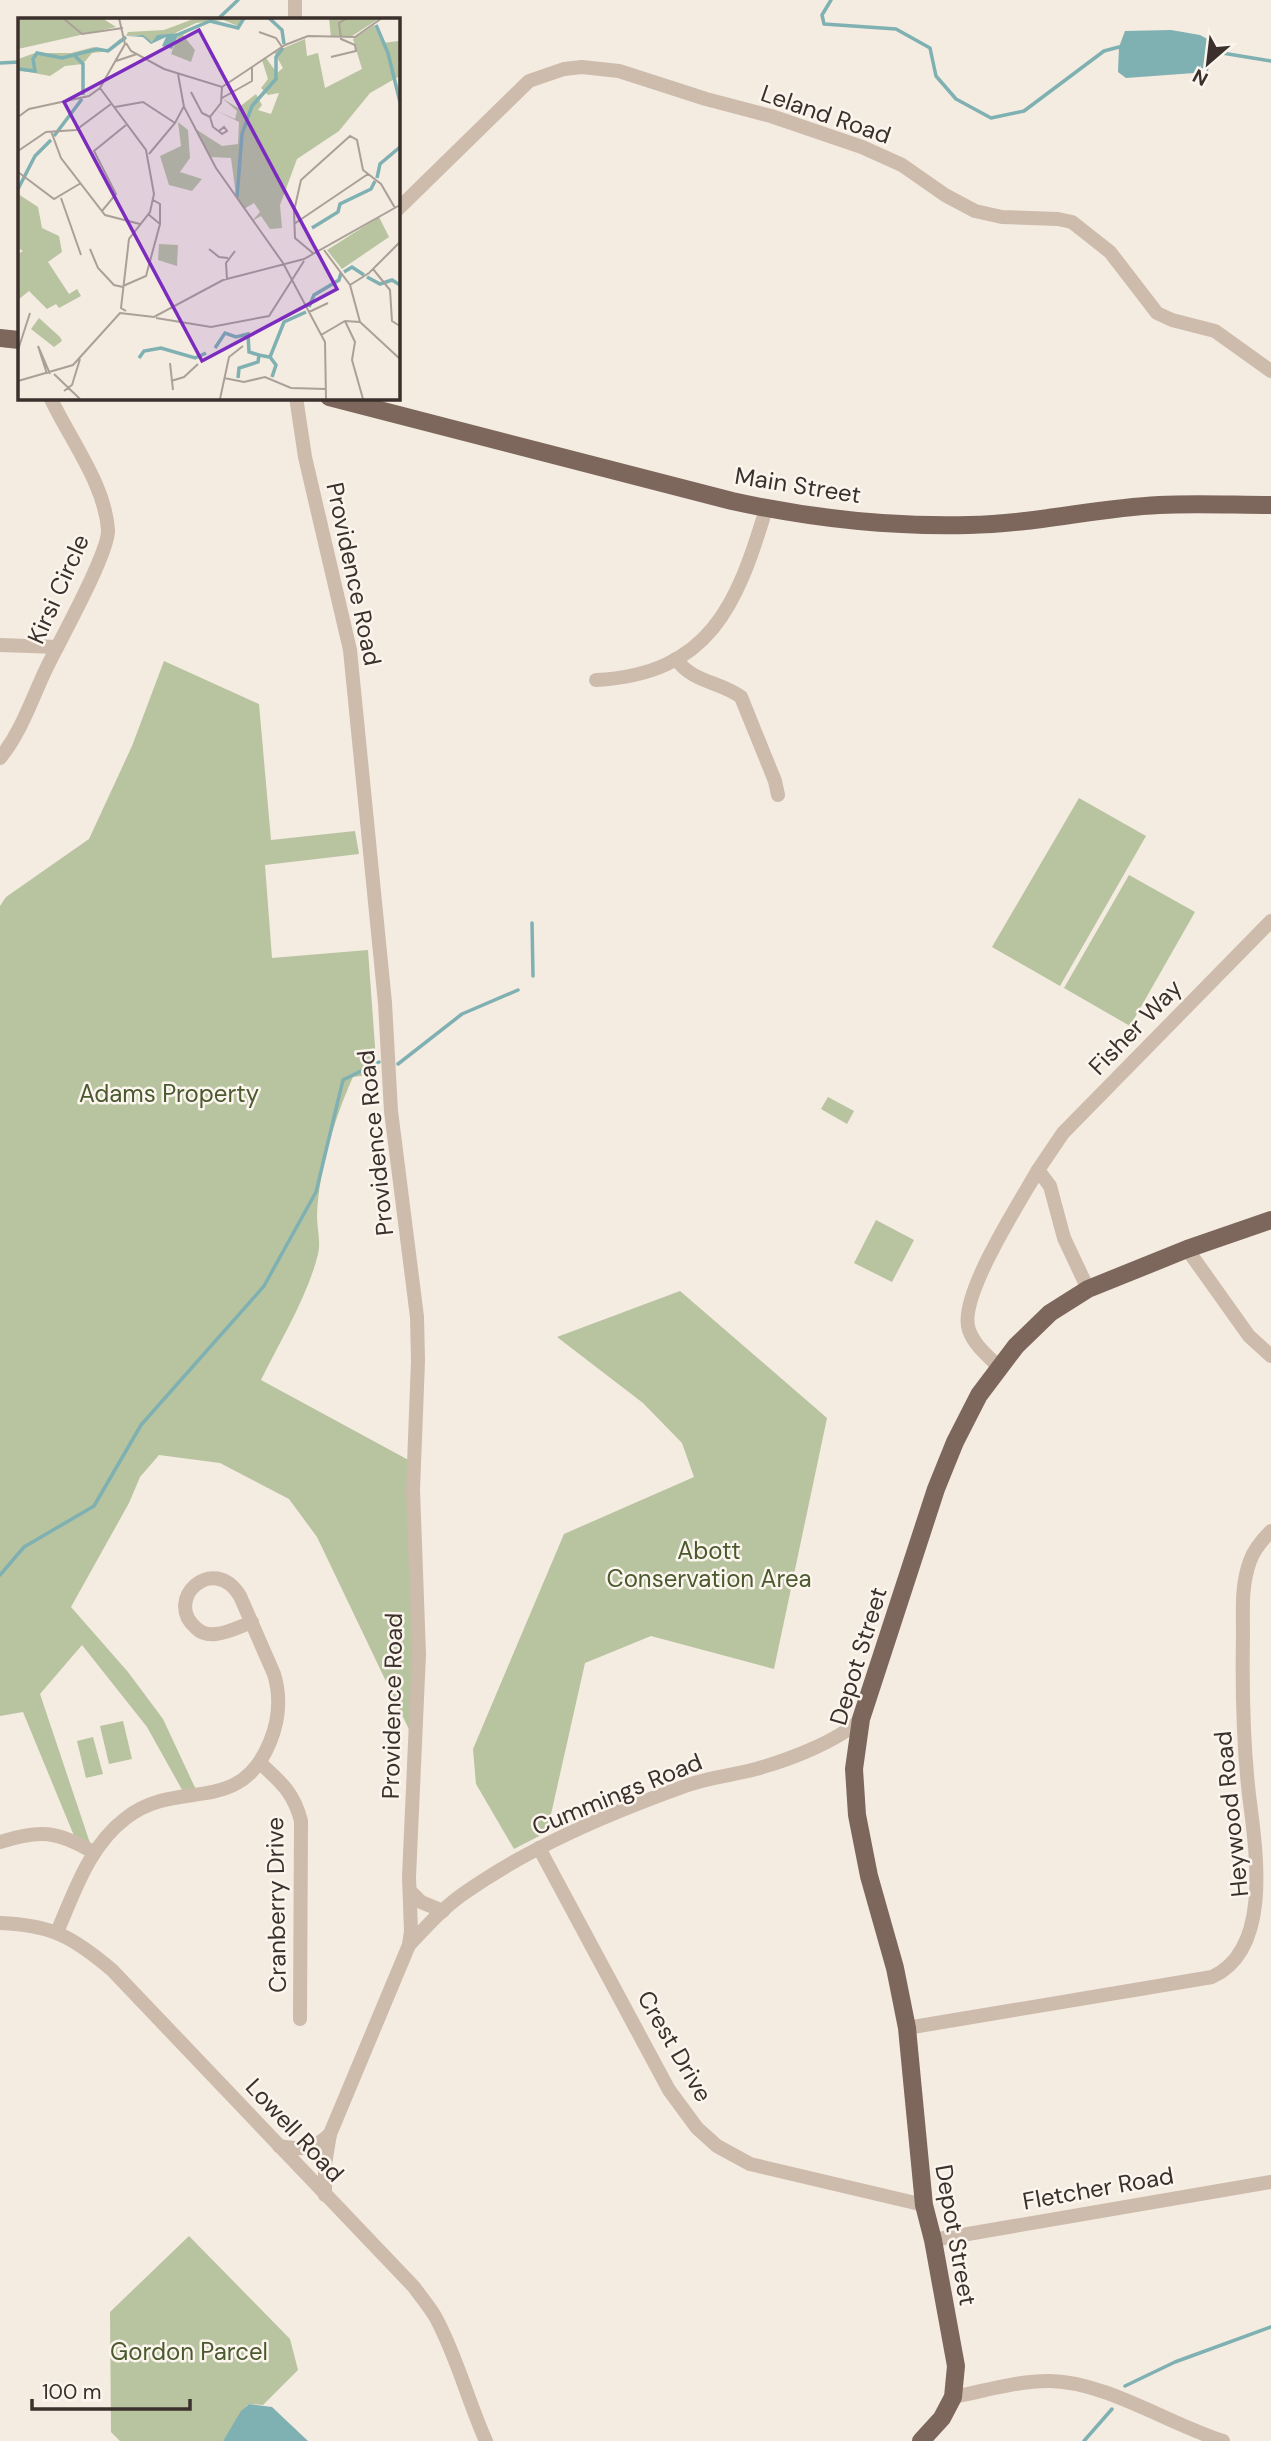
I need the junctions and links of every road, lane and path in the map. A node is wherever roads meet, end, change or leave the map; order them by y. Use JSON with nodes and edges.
{"nodes":[{"id":1,"x":295,"y":0,"type":"edge"},
{"id":2,"x":295,"y":18,"type":"edge"},
{"id":3,"x":399,"y":208,"type":"edge"},
{"id":4,"x":0,"y":338,"type":"edge"},
{"id":5,"x":18,"y":340,"type":"edge"},
{"id":6,"x":1271,"y":371,"type":"edge"},
{"id":7,"x":51,"y":399,"type":"edge"},
{"id":8,"x":296,"y":399,"type":"edge"},
{"id":9,"x":337,"y":399,"type":"edge"},
{"id":10,"x":1271,"y":505,"type":"edge"},
{"id":11,"x":766,"y":509,"type":"junction"},
{"id":12,"x":0,"y":645,"type":"edge"},
{"id":13,"x":57,"y":647,"type":"junction"},
{"id":14,"x":676,"y":659,"type":"junction"},
{"id":15,"x":596,"y":680,"type":"dead end"},
{"id":16,"x":0,"y":758,"type":"edge"},
{"id":17,"x":778,"y":795,"type":"dead end"},
{"id":18,"x":1271,"y":921,"type":"edge"},
{"id":19,"x":1038,"y":1170,"type":"junction"},
{"id":20,"x":1271,"y":1220,"type":"edge"},
{"id":21,"x":1187,"y":1249,"type":"junction"},
{"id":22,"x":1088,"y":1290,"type":"junction"},
{"id":23,"x":1271,"y":1356,"type":"edge"},
{"id":24,"x":999,"y":1367,"type":"junction"},
{"id":25,"x":1271,"y":1531,"type":"edge"},
{"id":26,"x":252,"y":1622,"type":"junction"},
{"id":27,"x":861,"y":1719,"type":"junction"},
{"id":28,"x":260,"y":1763,"type":"junction"},
{"id":29,"x":0,"y":1842,"type":"edge"},
{"id":30,"x":539,"y":1848,"type":"junction"},
{"id":31,"x":93,"y":1852,"type":"junction"},
{"id":32,"x":410,"y":1891,"type":"junction"},
{"id":33,"x":443,"y":1911,"type":"junction"},
{"id":34,"x":0,"y":1923,"type":"edge"},
{"id":35,"x":57,"y":1932,"type":"junction"},
{"id":36,"x":409,"y":1945,"type":"junction"},
{"id":37,"x":300,"y":2018,"type":"dead end"},
{"id":38,"x":907,"y":2028,"type":"junction"},
{"id":39,"x":330,"y":2134,"type":"junction"},
{"id":40,"x":279,"y":2146,"type":"junction"},
{"id":41,"x":1271,"y":2182,"type":"edge"},
{"id":42,"x":325,"y":2195,"type":"junction"},
{"id":43,"x":923,"y":2205,"type":"junction"},
{"id":44,"x":933,"y":2240,"type":"junction"},
{"id":45,"x":953,"y":2397,"type":"junction"},
{"id":46,"x":486,"y":2441,"type":"edge"},
{"id":47,"x":921,"y":2441,"type":"edge"},
{"id":48,"x":1223,"y":2441,"type":"edge"}],
"edges":[{"from":1,"to":2,"type":"street"},
{"from":3,"to":6,"type":"street","name":"Leland Road"},
{"from":4,"to":5,"type":"main road"},
{"from":7,"to":13,"type":"street","name":"Kirsi Circle"},
{"from":8,"to":32,"type":"street","name":"Providence Road"},
{"from":9,"to":11,"type":"main road","name":"Main Street"},
{"from":10,"to":11,"type":"main road","name":"Main Street"},
{"from":11,"to":14,"type":"street"},
{"from":12,"to":13,"type":"street"},
{"from":13,"to":16,"type":"street","name":"Kirsi Circle"},
{"from":14,"to":15,"type":"street"},
{"from":14,"to":17,"type":"street"},
{"from":18,"to":19,"type":"street","name":"Fisher Way"},
{"from":19,"to":22,"type":"street"},
{"from":19,"to":24,"type":"street","name":"Fisher Way"},
{"from":20,"to":21,"type":"main road","name":"Depot Street"},
{"from":21,"to":22,"type":"main road","name":"Depot Street"},
{"from":21,"to":23,"type":"street"},
{"from":22,"to":24,"type":"main road","name":"Depot Street"},
{"from":24,"to":27,"type":"main road","name":"Depot Street"},
{"from":25,"to":38,"type":"street","name":"Heywood Road"},
{"from":26,"to":26,"type":"street"},
{"from":26,"to":28,"type":"street"},
{"from":27,"to":30,"type":"street","name":"Cummings Road"},
{"from":27,"to":38,"type":"main road","name":"Depot Street"},
{"from":28,"to":31,"type":"street"},
{"from":28,"to":37,"type":"street","name":"Cranberry Drive"},
{"from":29,"to":31,"type":"street"},
{"from":30,"to":33,"type":"street","name":"Cummings Road"},
{"from":30,"to":43,"type":"street","name":"Crest Drive"},
{"from":31,"to":35,"type":"street"},
{"from":32,"to":33,"type":"street"},
{"from":32,"to":36,"type":"street","name":"Providence Road"},
{"from":33,"to":36,"type":"street","name":"Cummings Road"},
{"from":34,"to":35,"type":"street","name":"Lowell Road"},
{"from":35,"to":40,"type":"street","name":"Lowell Road"},
{"from":36,"to":39,"type":"street","name":"Providence Road"},
{"from":38,"to":43,"type":"main road","name":"Depot Street"},
{"from":39,"to":40,"type":"street"},
{"from":39,"to":42,"type":"street","name":"Providence Road"},
{"from":40,"to":42,"type":"street","name":"Lowell Road"},
{"from":41,"to":44,"type":"street","name":"Fletcher Road"},
{"from":42,"to":46,"type":"street","name":"Lowell Road"},
{"from":43,"to":44,"type":"main road","name":"Depot Street"},
{"from":44,"to":45,"type":"main road","name":"Depot Street"},
{"from":45,"to":47,"type":"main road","name":"Depot Street"},
{"from":45,"to":48,"type":"street"}]}
